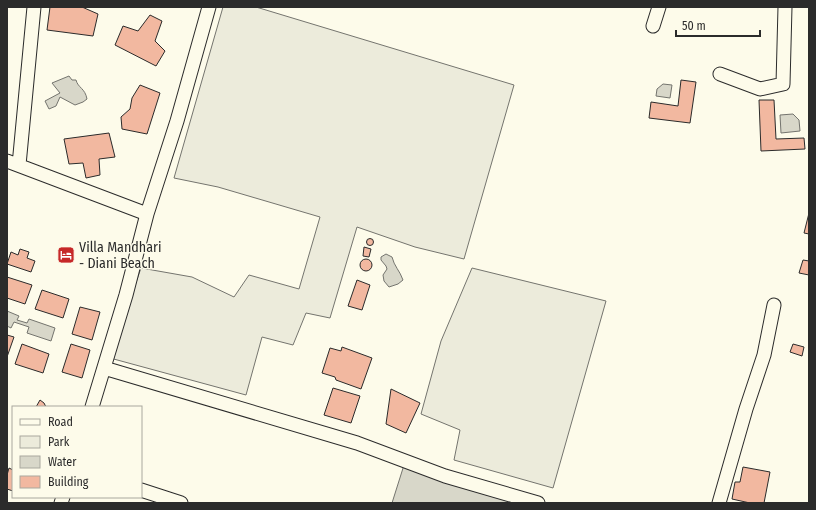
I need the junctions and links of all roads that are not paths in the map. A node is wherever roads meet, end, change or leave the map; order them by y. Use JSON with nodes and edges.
{"nodes":[{"id":1,"x":34,"y":7,"type":"edge"},
{"id":2,"x":209,"y":7,"type":"edge"},
{"id":3,"x":659,"y":7,"type":"edge"},
{"id":4,"x":785,"y":7,"type":"edge"},
{"id":5,"x":653,"y":26,"type":"dead end"},
{"id":6,"x":720,"y":74,"type":"dead end"},
{"id":7,"x":13,"y":163,"type":"edge"},
{"id":8,"x":147,"y":214,"type":"junction"},
{"id":9,"x":774,"y":305,"type":"dead end"},
{"id":10,"x":104,"y":368,"type":"junction"},
{"id":11,"x":92,"y":406,"type":"edge"},
{"id":12,"x":142,"y":490,"type":"edge"},
{"id":13,"x":182,"y":503,"type":"edge"},
{"id":14,"x":538,"y":503,"type":"edge"},
{"id":15,"x":719,"y":503,"type":"edge"}],
"edges":[{"from":1,"to":7,"type":"street"},
{"from":2,"to":8,"type":"street"},
{"from":3,"to":5,"type":"street"},
{"from":4,"to":6,"type":"street"},
{"from":7,"to":8,"type":"street"},
{"from":8,"to":10,"type":"street"},
{"from":9,"to":15,"type":"street"},
{"from":10,"to":11,"type":"street"},
{"from":10,"to":14,"type":"street"},
{"from":12,"to":13,"type":"street"}]}
